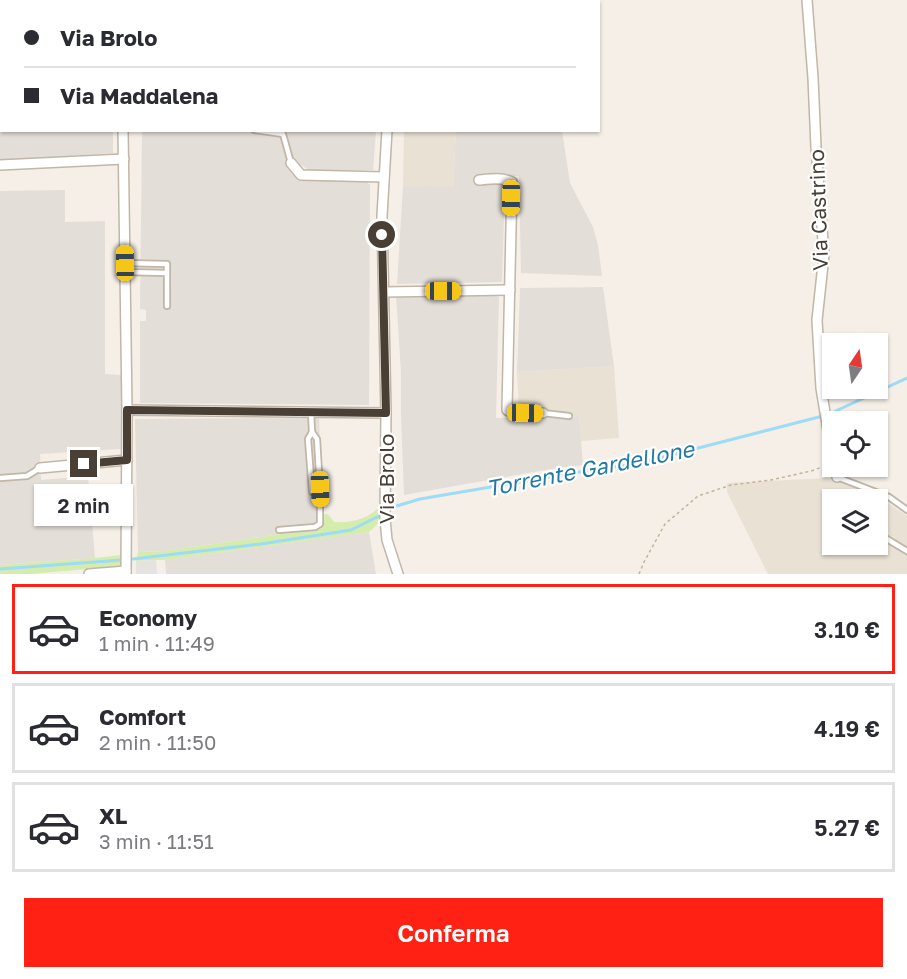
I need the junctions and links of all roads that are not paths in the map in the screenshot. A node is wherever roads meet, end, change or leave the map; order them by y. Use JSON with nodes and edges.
{"nodes":[{"id":1,"x":807,"y":0,"type":"edge"},
{"id":2,"x":123,"y":132,"type":"edge"},
{"id":3,"x":268,"y":132,"type":"edge"},
{"id":4,"x":387,"y":132,"type":"edge"},
{"id":5,"x":124,"y":159,"type":"junction"},
{"id":6,"x":291,"y":163,"type":"joint"},
{"id":7,"x":0,"y":165,"type":"edge"},
{"id":8,"x":384,"y":177,"type":"junction"},
{"id":9,"x":479,"y":180,"type":"dead end"},
{"id":10,"x":125,"y":267,"type":"junction"},
{"id":11,"x":167,"y":273,"type":"junction"},
{"id":12,"x":510,"y":290,"type":"junction"},
{"id":13,"x":384,"y":292,"type":"junction"},
{"id":14,"x":167,"y":306,"type":"dead end"},
{"id":15,"x":127,"y":410,"type":"junction"},
{"id":16,"x":825,"y":411,"type":"edge"},
{"id":17,"x":311,"y":413,"type":"junction"},
{"id":18,"x":386,"y":413,"type":"junction"},
{"id":19,"x":543,"y":413,"type":"joint"},
{"id":20,"x":569,"y":416,"type":"dead end"},
{"id":21,"x":312,"y":432,"type":"junction"},
{"id":22,"x":127,"y":460,"type":"junction"},
{"id":23,"x":40,"y":468,"type":"joint"},
{"id":24,"x":837,"y":477,"type":"edge"},
{"id":25,"x":0,"y":478,"type":"edge"},
{"id":26,"x":312,"y":492,"type":"dead end"},
{"id":27,"x":907,"y":510,"type":"edge"},
{"id":28,"x":279,"y":530,"type":"dead end"},
{"id":29,"x":888,"y":540,"type":"edge"},
{"id":30,"x":907,"y":551,"type":"edge"},
{"id":31,"x":126,"y":572,"type":"edge"},
{"id":32,"x":89,"y":574,"type":"edge"},
{"id":33,"x":398,"y":574,"type":"edge"}],
"edges":[{"from":1,"to":16,"type":"street","name":"Via Castrino"},
{"from":2,"to":5,"type":"street"},
{"from":3,"to":6,"type":"lane"},
{"from":4,"to":8,"type":"street","name":"Via Brolo"},
{"from":5,"to":7,"type":"street"},
{"from":5,"to":10,"type":"street"},
{"from":6,"to":8,"type":"street"},
{"from":8,"to":13,"type":"street","name":"Via Brolo"},
{"from":9,"to":12,"type":"street"},
{"from":10,"to":11,"type":"lane"},
{"from":10,"to":11,"type":"lane"},
{"from":10,"to":15,"type":"street"},
{"from":11,"to":14,"type":"lane"},
{"from":12,"to":13,"type":"street"},
{"from":12,"to":19,"type":"street"},
{"from":13,"to":18,"type":"street","name":"Via Brolo"},
{"from":15,"to":17,"type":"street"},
{"from":15,"to":22,"type":"street"},
{"from":17,"to":18,"type":"street"},
{"from":17,"to":21,"type":"lane"},
{"from":18,"to":33,"type":"street","name":"Via Brolo"},
{"from":19,"to":20,"type":"lane"},
{"from":21,"to":26,"type":"lane"},
{"from":21,"to":28,"type":"lane"},
{"from":22,"to":23,"type":"street"},
{"from":22,"to":31,"type":"street"},
{"from":23,"to":25,"type":"lane"},
{"from":24,"to":27,"type":"lane"},
{"from":29,"to":30,"type":"lane"},
{"from":31,"to":32,"type":"street"}]}
